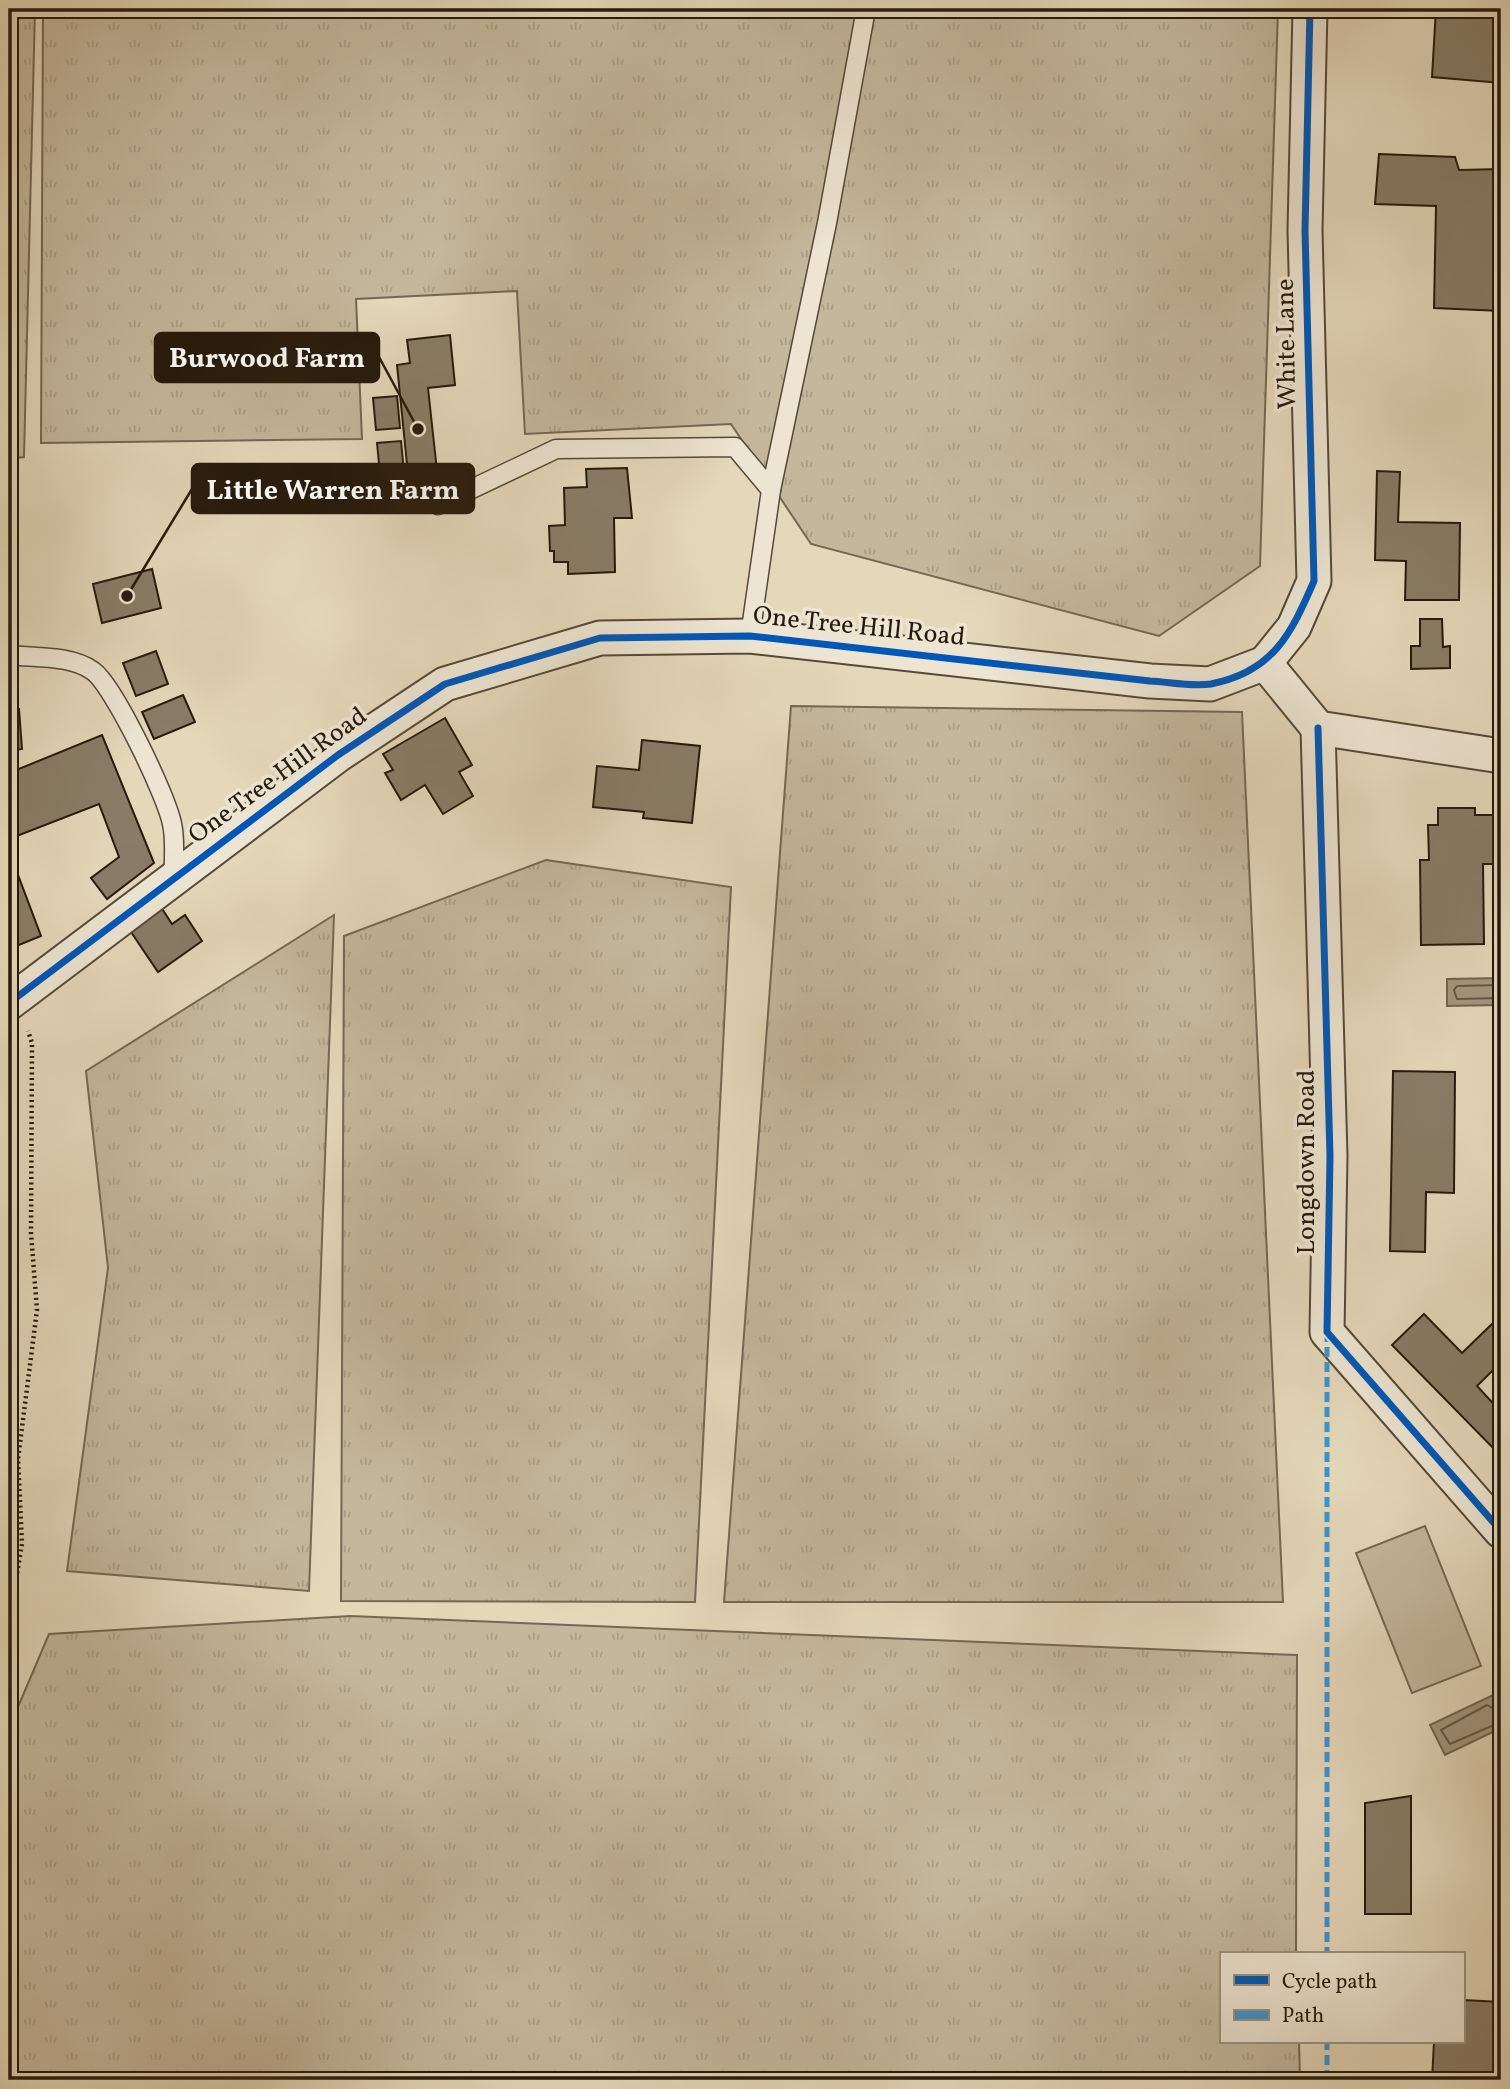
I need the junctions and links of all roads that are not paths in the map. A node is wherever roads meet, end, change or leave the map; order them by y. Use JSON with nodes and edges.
{"nodes":[{"id":1,"x":866,"y":9,"type":"edge"},
{"id":2,"x":1310,"y":9,"type":"edge"},
{"id":3,"x":771,"y":490,"type":"junction"},
{"id":4,"x":438,"y":505,"type":"dead end"},
{"id":5,"x":750,"y":636,"type":"junction"},
{"id":6,"x":9,"y":655,"type":"edge"},
{"id":7,"x":1265,"y":663,"type":"junction"},
{"id":8,"x":1318,"y":728,"type":"junction"},
{"id":9,"x":1501,"y":756,"type":"edge"},
{"id":10,"x":174,"y":878,"type":"junction"},
{"id":11,"x":13,"y":999,"type":"edge"},
{"id":12,"x":1501,"y":1531,"type":"edge"}],
"edges":[{"from":1,"to":3,"type":"lane"},
{"from":2,"to":7,"type":"street","name":"White Lane"},
{"from":3,"to":4,"type":"lane"},
{"from":3,"to":5,"type":"lane"},
{"from":5,"to":7,"type":"street","name":"One Tree Hill Road"},
{"from":5,"to":10,"type":"street","name":"One Tree Hill Road"},
{"from":6,"to":10,"type":"lane"},
{"from":7,"to":8,"type":"street"},
{"from":8,"to":9,"type":"street"},
{"from":8,"to":12,"type":"street","name":"Longdown Road"},
{"from":10,"to":11,"type":"street","name":"One Tree Hill Road"}]}
